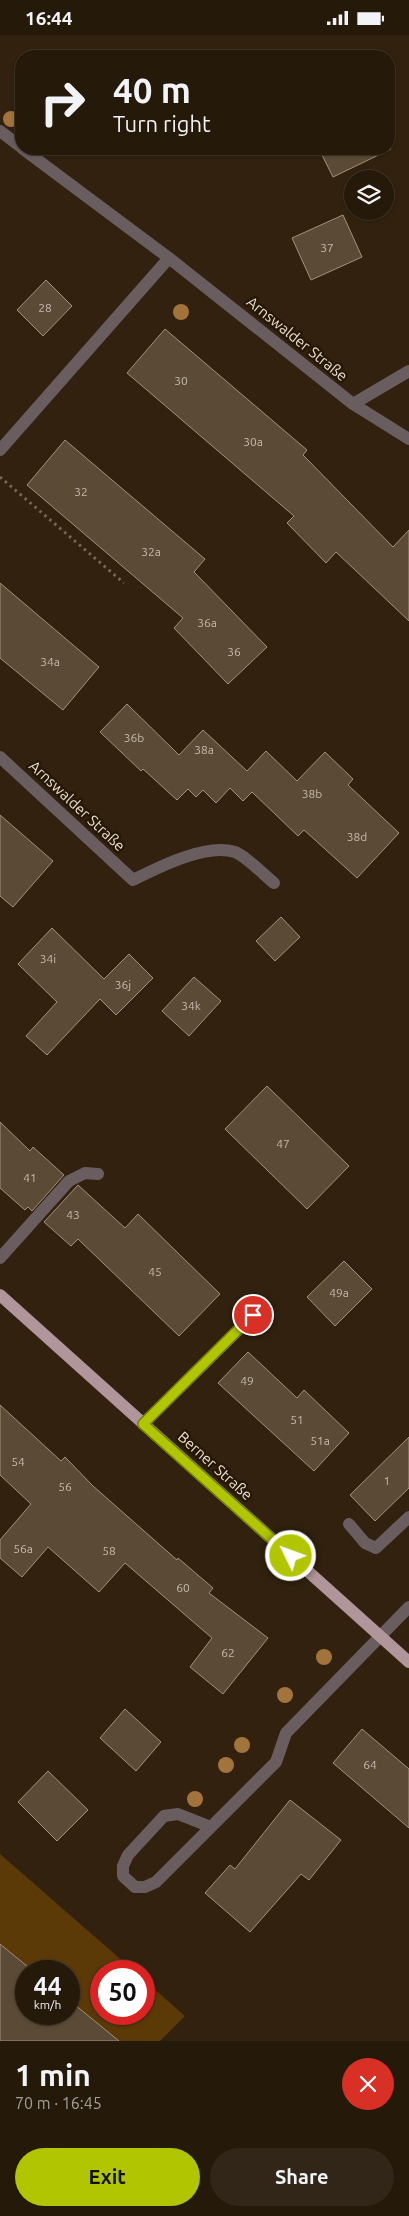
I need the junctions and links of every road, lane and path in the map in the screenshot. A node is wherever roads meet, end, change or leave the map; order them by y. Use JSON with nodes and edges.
{"nodes":[{"id":1,"x":0,"y":131,"type":"edge"},
{"id":2,"x":15,"y":143,"type":"edge"},
{"id":3,"x":31,"y":155,"type":"edge"},
{"id":4,"x":169,"y":258,"type":"junction"},
{"id":5,"x":409,"y":371,"type":"edge"},
{"id":6,"x":353,"y":405,"type":"junction"},
{"id":7,"x":409,"y":439,"type":"edge"},
{"id":8,"x":0,"y":450,"type":"edge"},
{"id":9,"x":0,"y":477,"type":"edge"},
{"id":10,"x":124,"y":583,"type":"dead end"},
{"id":11,"x":0,"y":757,"type":"edge"},
{"id":12,"x":274,"y":883,"type":"dead end"},
{"id":13,"x":98,"y":1174,"type":"dead end"},
{"id":14,"x":0,"y":1258,"type":"edge"},
{"id":15,"x":0,"y":1295,"type":"edge"},
{"id":16,"x":253,"y":1315,"type":"dead end"},
{"id":17,"x":143,"y":1424,"type":"junction"},
{"id":18,"x":409,"y":1517,"type":"edge"},
{"id":19,"x":349,"y":1524,"type":"dead end"},
{"id":20,"x":409,"y":1607,"type":"edge"},
{"id":21,"x":380,"y":1636,"type":"junction"},
{"id":22,"x":409,"y":1661,"type":"edge"},
{"id":23,"x":211,"y":1827,"type":"junction"}],
"edges":[{"from":1,"to":2,"type":"street","name":"Arnswalder Straße"},
{"from":3,"to":4,"type":"street","name":"Arnswalder Straße"},
{"from":4,"to":6,"type":"street","name":"Arnswalder Straße"},
{"from":4,"to":8,"type":"street"},
{"from":5,"to":6,"type":"street"},
{"from":6,"to":7,"type":"street","name":"Arnswalder Straße"},
{"from":9,"to":10,"type":"path"},
{"from":11,"to":12,"type":"street","name":"Arnswalder Straße"},
{"from":13,"to":14,"type":"street"},
{"from":15,"to":17,"type":"main road","name":"Berner Straße"},
{"from":16,"to":17,"type":"street"},
{"from":17,"to":21,"type":"main road","name":"Berner Straße"},
{"from":18,"to":19,"type":"street"},
{"from":20,"to":21,"type":"street"},
{"from":21,"to":22,"type":"main road","name":"Berner Straße"},
{"from":21,"to":23,"type":"street"},
{"from":23,"to":23,"type":"street"}]}
